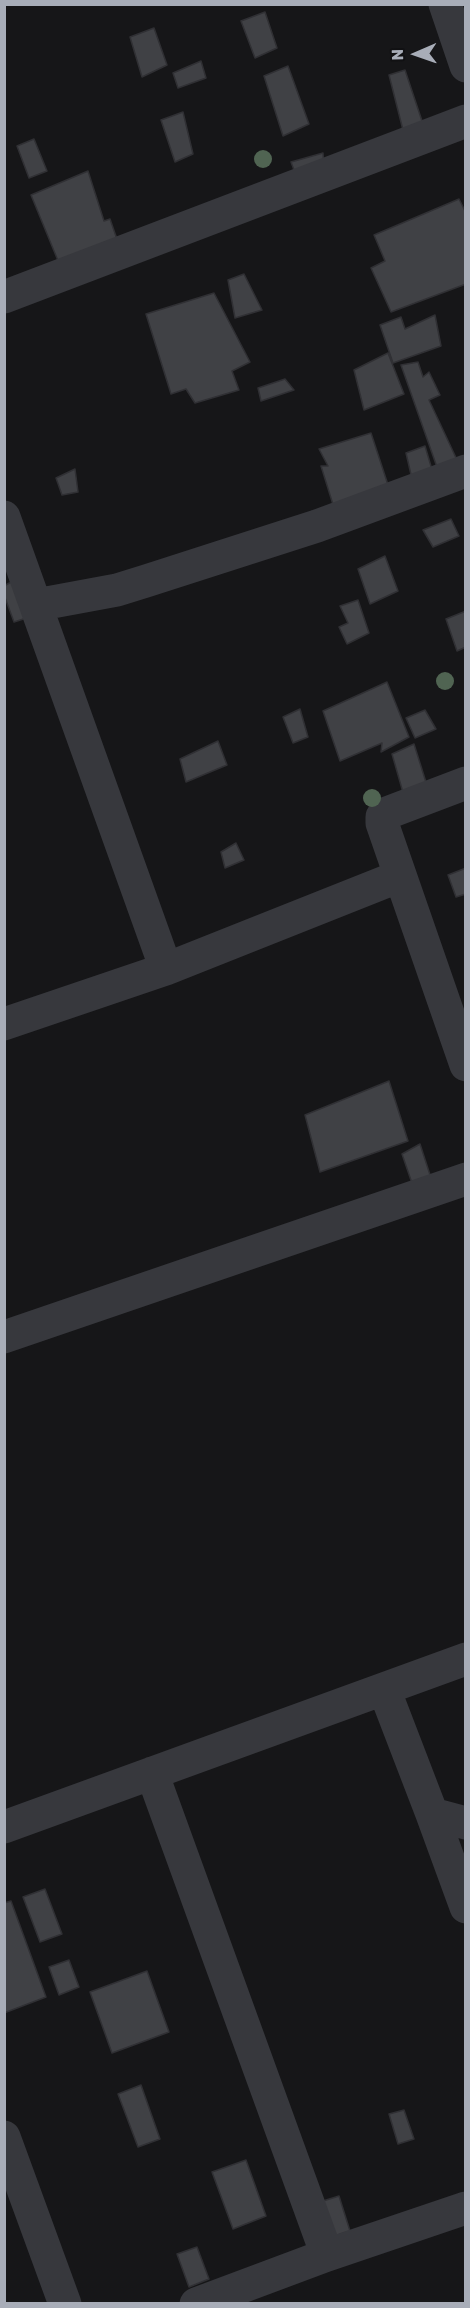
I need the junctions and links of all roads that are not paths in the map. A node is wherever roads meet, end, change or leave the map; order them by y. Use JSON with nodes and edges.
{"nodes":[{"id":1,"x":445,"y":4,"type":"edge"},
{"id":2,"x":465,"y":66,"type":"edge"},
{"id":3,"x":465,"y":121,"type":"edge"},
{"id":4,"x":4,"y":297,"type":"edge"},
{"id":5,"x":465,"y":471,"type":"edge"},
{"id":6,"x":4,"y":518,"type":"edge"},
{"id":7,"x":15,"y":576,"type":"edge"},
{"id":8,"x":36,"y":605,"type":"junction"},
{"id":9,"x":465,"y":783,"type":"edge"},
{"id":10,"x":400,"y":876,"type":"junction"},
{"id":11,"x":166,"y":969,"type":"junction"},
{"id":12,"x":4,"y":1024,"type":"edge"},
{"id":13,"x":465,"y":1065,"type":"edge"},
{"id":14,"x":465,"y":1179,"type":"edge"},
{"id":15,"x":4,"y":1337,"type":"edge"},
{"id":16,"x":465,"y":1659,"type":"edge"},
{"id":17,"x":384,"y":1689,"type":"junction"},
{"id":18,"x":152,"y":1773,"type":"junction"},
{"id":19,"x":432,"y":1814,"type":"junction"},
{"id":20,"x":465,"y":1822,"type":"edge"},
{"id":21,"x":4,"y":1827,"type":"edge"},
{"id":22,"x":465,"y":1907,"type":"edge"},
{"id":23,"x":4,"y":2137,"type":"edge"},
{"id":24,"x":16,"y":2203,"type":"edge"},
{"id":25,"x":465,"y":2208,"type":"edge"},
{"id":26,"x":327,"y":2255,"type":"junction"},
{"id":27,"x":65,"y":2304,"type":"edge"},
{"id":28,"x":196,"y":2304,"type":"edge"}],
"edges":[{"from":1,"to":2,"type":"street"},
{"from":3,"to":4,"type":"street"},
{"from":5,"to":8,"type":"street"},
{"from":6,"to":7,"type":"street"},
{"from":7,"to":8,"type":"street"},
{"from":8,"to":11,"type":"street"},
{"from":9,"to":10,"type":"street"},
{"from":10,"to":11,"type":"street"},
{"from":10,"to":13,"type":"street"},
{"from":11,"to":12,"type":"street"},
{"from":14,"to":15,"type":"street"},
{"from":16,"to":17,"type":"street"},
{"from":17,"to":18,"type":"street"},
{"from":17,"to":19,"type":"street"},
{"from":18,"to":21,"type":"street"},
{"from":18,"to":26,"type":"street"},
{"from":19,"to":20,"type":"street"},
{"from":19,"to":22,"type":"street"},
{"from":23,"to":24,"type":"street"},
{"from":24,"to":27,"type":"street"},
{"from":25,"to":26,"type":"street"},
{"from":26,"to":28,"type":"street"}]}
